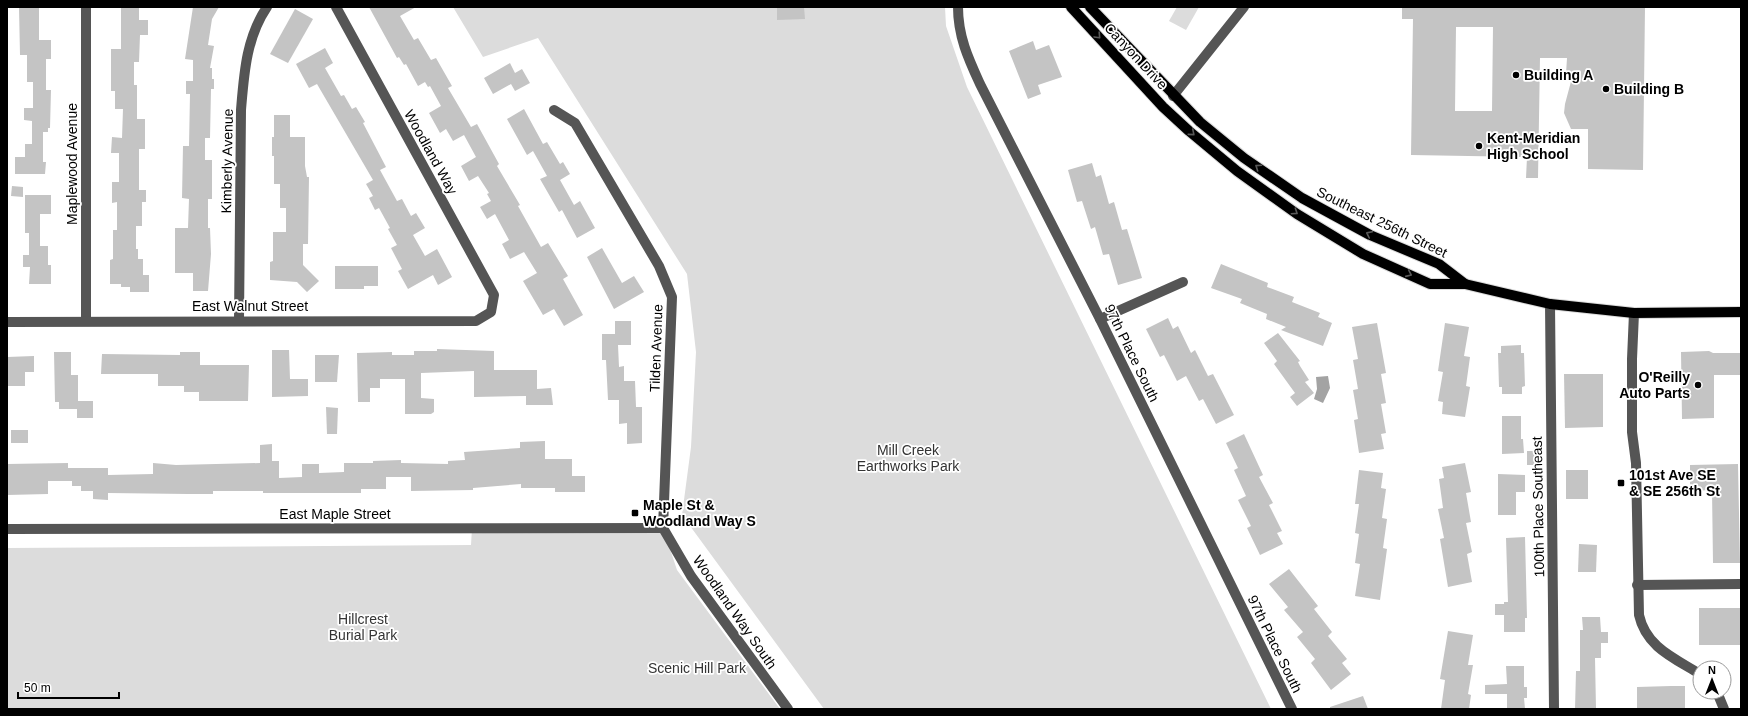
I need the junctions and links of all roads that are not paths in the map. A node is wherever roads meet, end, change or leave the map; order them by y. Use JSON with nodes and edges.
{"nodes":[{"id":1,"x":86,"y":7,"type":"edge"},
{"id":2,"x":267,"y":7,"type":"edge"},
{"id":3,"x":336,"y":7,"type":"edge"},
{"id":4,"x":958,"y":7,"type":"edge"},
{"id":5,"x":1071,"y":7,"type":"edge"},
{"id":6,"x":1090,"y":7,"type":"edge"},
{"id":7,"x":1244,"y":7,"type":"edge"},
{"id":8,"x":1174,"y":96,"type":"junction"},
{"id":9,"x":1163,"y":107,"type":"joint"},
{"id":10,"x":554,"y":110,"type":"dead end"},
{"id":11,"x":1183,"y":282,"type":"dead end"},
{"id":12,"x":1465,"y":284,"type":"junction"},
{"id":13,"x":1550,"y":304,"type":"junction"},
{"id":14,"x":491,"y":312,"type":"joint"},
{"id":15,"x":1741,"y":312,"type":"edge"},
{"id":16,"x":1634,"y":313,"type":"junction"},
{"id":17,"x":1100,"y":319,"type":"junction"},
{"id":18,"x":239,"y":320,"type":"junction"},
{"id":19,"x":86,"y":321,"type":"junction"},
{"id":20,"x":7,"y":322,"type":"edge"},
{"id":21,"x":663,"y":528,"type":"junction"},
{"id":22,"x":7,"y":529,"type":"edge"},
{"id":23,"x":1741,"y":584,"type":"edge"},
{"id":24,"x":1637,"y":585,"type":"junction"},
{"id":25,"x":1692,"y":670,"type":"edge"},
{"id":26,"x":788,"y":709,"type":"edge"},
{"id":27,"x":1292,"y":709,"type":"edge"},
{"id":28,"x":1554,"y":709,"type":"edge"}],
"edges":[{"from":1,"to":19,"type":"street","name":"Maplewood Avenue"},
{"from":2,"to":18,"type":"street","name":"Kimberly Avenue"},
{"from":3,"to":14,"type":"street","name":"Woodland Way"},
{"from":4,"to":17,"type":"street","name":"97th Place South"},
{"from":5,"to":9,"type":"main road","name":"Canyon Drive","one_way":true},
{"from":6,"to":8,"type":"main road","name":"Canyon Drive"},
{"from":7,"to":8,"type":"street"},
{"from":12,"to":8,"type":"main road","name":"Southeast 256th Street","one_way":true},
{"from":9,"to":12,"type":"main road","name":"Southeast 256th Street","one_way":true},
{"from":10,"to":21,"type":"street","name":"Tilden Avenue"},
{"from":11,"to":17,"type":"street"},
{"from":12,"to":13,"type":"main road","name":"Southeast 256th Street"},
{"from":13,"to":16,"type":"main road","name":"Southeast 256th Street"},
{"from":13,"to":28,"type":"street","name":"100th Place Southeast"},
{"from":14,"to":18,"type":"street","name":"East Walnut Street"},
{"from":15,"to":16,"type":"main road","name":"Southeast 256th Street"},
{"from":16,"to":24,"type":"street"},
{"from":17,"to":27,"type":"street","name":"97th Place South"},
{"from":18,"to":19,"type":"street","name":"East Walnut Street"},
{"from":19,"to":20,"type":"street","name":"East Walnut Street"},
{"from":21,"to":22,"type":"street","name":"East Maple Street"},
{"from":21,"to":26,"type":"street","name":"Woodland Way South"},
{"from":23,"to":24,"type":"street"},
{"from":24,"to":25,"type":"street"}]}
